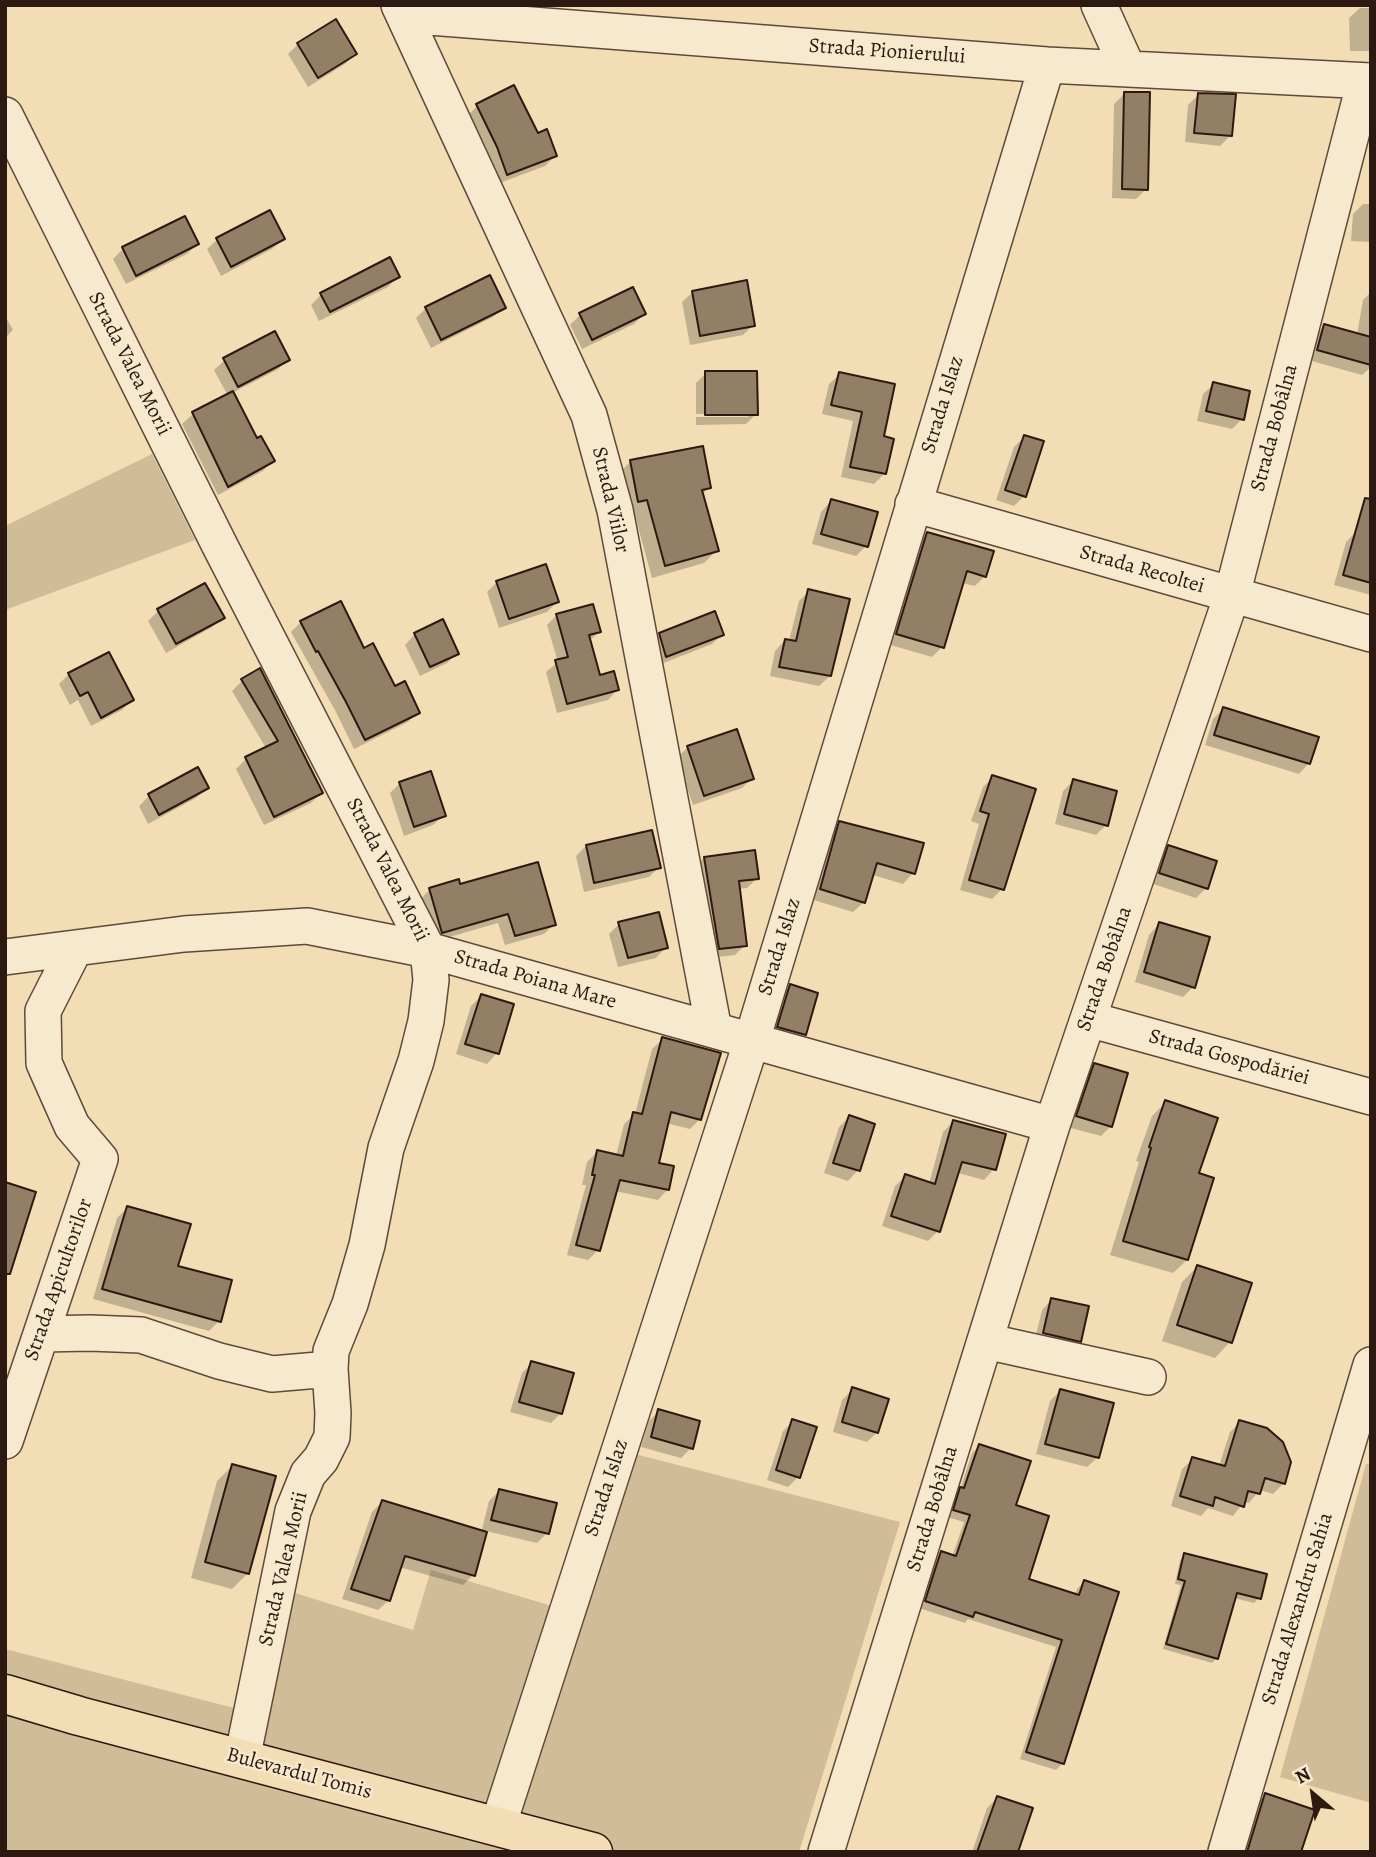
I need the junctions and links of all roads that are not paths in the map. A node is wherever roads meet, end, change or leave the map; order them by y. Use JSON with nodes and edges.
{"nodes":[{"id":1,"x":1099,"y":5,"type":"edge"},
{"id":2,"x":402,"y":10,"type":"edge"},
{"id":3,"x":1047,"y":65,"type":"junction"},
{"id":4,"x":1128,"y":69,"type":"junction"},
{"id":5,"x":1368,"y":81,"type":"edge"},
{"id":6,"x":5,"y":116,"type":"edge"},
{"id":7,"x":913,"y":504,"type":"junction"},
{"id":8,"x":1231,"y":595,"type":"junction"},
{"id":9,"x":1371,"y":634,"type":"edge"},
{"id":10,"x":75,"y":948,"type":"junction"},
{"id":11,"x":428,"y":950,"type":"junction"},
{"id":12,"x":5,"y":957,"type":"edge"},
{"id":13,"x":1088,"y":1019,"type":"junction"},
{"id":14,"x":714,"y":1030,"type":"junction"},
{"id":15,"x":752,"y":1041,"type":"junction"},
{"id":16,"x":1371,"y":1097,"type":"edge"},
{"id":17,"x":1052,"y":1125,"type":"junction"},
{"id":18,"x":41,"y":1334,"type":"junction"},
{"id":19,"x":985,"y":1341,"type":"junction"},
{"id":20,"x":1371,"y":1365,"type":"edge"},
{"id":21,"x":330,"y":1369,"type":"junction"},
{"id":22,"x":1148,"y":1377,"type":"dead end"},
{"id":23,"x":7,"y":1431,"type":"edge"},
{"id":24,"x":1359,"y":1443,"type":"edge"},
{"id":25,"x":5,"y":1694,"type":"edge"},
{"id":26,"x":5,"y":1717,"type":"edge"},
{"id":27,"x":242,"y":1759,"type":"junction"},
{"id":28,"x":501,"y":1839,"type":"edge"},
{"id":29,"x":593,"y":1852,"type":"edge"},
{"id":30,"x":826,"y":1852,"type":"edge"},
{"id":31,"x":1226,"y":1852,"type":"edge"}],
"edges":[{"from":1,"to":4,"type":"street"},
{"from":2,"to":3,"type":"street","name":"Strada Pionierului"},
{"from":2,"to":14,"type":"street","name":"Strada Viilor"},
{"from":3,"to":4,"type":"street","name":"Strada Pionierului"},
{"from":3,"to":7,"type":"street","name":"Strada Islaz"},
{"from":4,"to":5,"type":"street","name":"Strada Pionierului"},
{"from":5,"to":8,"type":"street","name":"Strada Bobâlna"},
{"from":6,"to":11,"type":"street","name":"Strada Valea Morii"},
{"from":7,"to":8,"type":"street","name":"Strada Recoltei"},
{"from":7,"to":15,"type":"street","name":"Strada Islaz"},
{"from":8,"to":9,"type":"street","name":"Strada Recoltei"},
{"from":8,"to":13,"type":"street","name":"Strada Bobâlna"},
{"from":10,"to":11,"type":"street","name":"Strada Poiana Mare"},
{"from":10,"to":12,"type":"street","name":"Strada Poiana Mare"},
{"from":10,"to":18,"type":"street","name":"Strada Apicultorilor"},
{"from":11,"to":14,"type":"street","name":"Strada Poiana Mare"},
{"from":11,"to":21,"type":"street","name":"Strada Valea Morii"},
{"from":13,"to":16,"type":"street","name":"Strada Gospodăriei"},
{"from":13,"to":17,"type":"street","name":"Strada Bobâlna"},
{"from":14,"to":15,"type":"street","name":"Strada Poiana Mare"},
{"from":15,"to":17,"type":"street","name":"Strada Poiana Mare"},
{"from":15,"to":28,"type":"street","name":"Strada Islaz"},
{"from":17,"to":19,"type":"street","name":"Strada Bobâlna"},
{"from":18,"to":21,"type":"street"},
{"from":18,"to":23,"type":"street","name":"Strada Apicultorilor"},
{"from":19,"to":22,"type":"street"},
{"from":19,"to":30,"type":"street","name":"Strada Bobâlna"},
{"from":20,"to":24,"type":"street","name":"Strada Alexandru Sahia"},
{"from":21,"to":27,"type":"street","name":"Strada Valea Morii"},
{"from":24,"to":31,"type":"street","name":"Strada Alexandru Sahia"},
{"from":25,"to":27,"type":"main road","name":"Bulevardul Tomis"},
{"from":26,"to":28,"type":"main road","name":"Bulevardul Tomis"},
{"from":27,"to":28,"type":"main road","name":"Bulevardul Tomis"},
{"from":28,"to":29,"type":"main road","name":"Bulevardul Tomis"}]}
